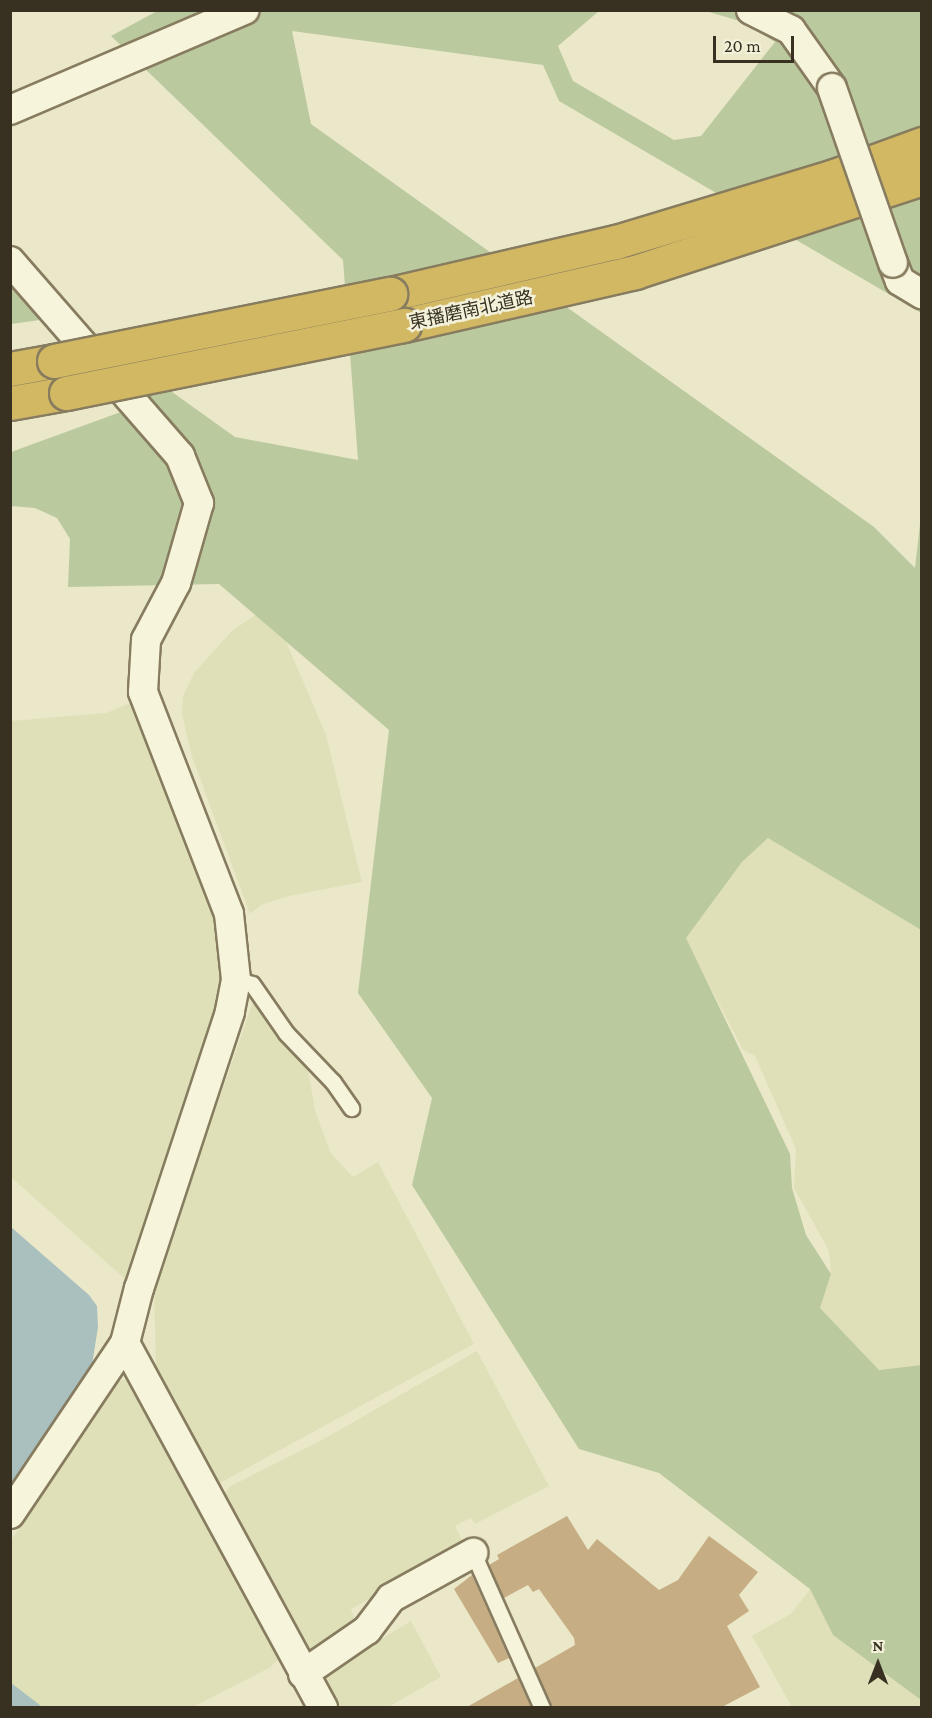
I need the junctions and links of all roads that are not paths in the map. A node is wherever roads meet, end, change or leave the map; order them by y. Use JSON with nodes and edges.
{"nodes":[{"id":1,"x":245,"y":10,"type":"edge"},
{"id":2,"x":751,"y":10,"type":"edge"},
{"id":3,"x":10,"y":110,"type":"edge"},
{"id":4,"x":921,"y":144,"type":"edge"},
{"id":5,"x":921,"y":178,"type":"edge"},
{"id":6,"x":10,"y":261,"type":"edge"},
{"id":7,"x":921,"y":294,"type":"edge"},
{"id":8,"x":10,"y":369,"type":"edge"},
{"id":9,"x":10,"y":403,"type":"edge"},
{"id":10,"x":236,"y":980,"type":"junction"},
{"id":11,"x":351,"y":1108,"type":"dead end"},
{"id":12,"x":125,"y":1343,"type":"junction"},
{"id":13,"x":10,"y":1514,"type":"edge"},
{"id":14,"x":473,"y":1553,"type":"joint"},
{"id":15,"x":303,"y":1674,"type":"junction"},
{"id":16,"x":323,"y":1707,"type":"edge"},
{"id":17,"x":542,"y":1707,"type":"edge"}],
"edges":[{"from":1,"to":3,"type":"street"},
{"from":2,"to":7,"type":"street","bridge":true},
{"from":4,"to":8,"type":"highway","name":"東播磨南北道路","bridge":true},
{"from":5,"to":9,"type":"highway","name":"東播磨南北道路","bridge":true},
{"from":6,"to":10,"type":"street"},
{"from":10,"to":11,"type":"lane"},
{"from":10,"to":12,"type":"street"},
{"from":12,"to":13,"type":"street"},
{"from":12,"to":15,"type":"street"},
{"from":14,"to":15,"type":"street"},
{"from":14,"to":17,"type":"lane"},
{"from":15,"to":16,"type":"street"}]}
